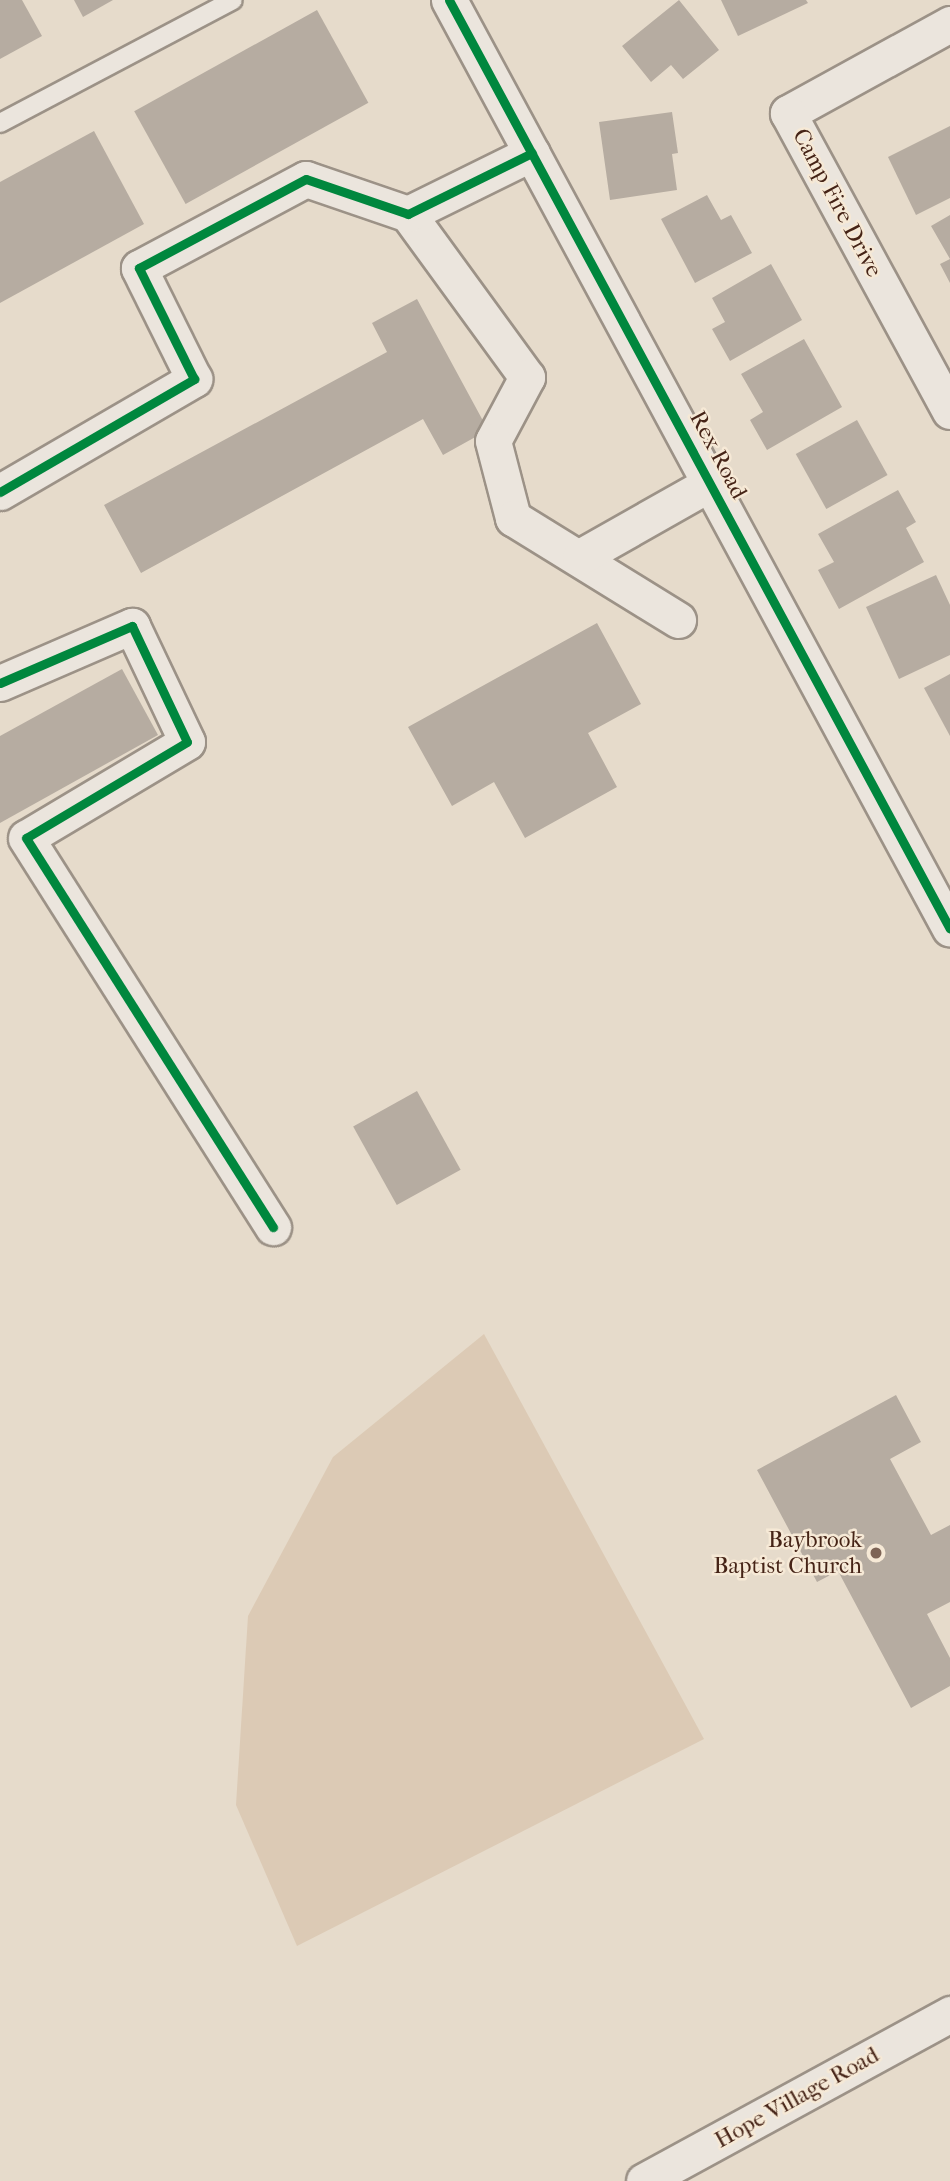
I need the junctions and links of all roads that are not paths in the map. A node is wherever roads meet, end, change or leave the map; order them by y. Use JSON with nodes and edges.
{"nodes":[{"id":1,"x":233,"y":0,"type":"edge"},
{"id":2,"x":449,"y":0,"type":"edge"},
{"id":3,"x":950,"y":24,"type":"edge"},
{"id":4,"x":0,"y":123,"type":"edge"},
{"id":5,"x":532,"y":153,"type":"junction"},
{"id":6,"x":408,"y":215,"type":"junction"},
{"id":7,"x":950,"y":411,"type":"edge"},
{"id":8,"x":711,"y":483,"type":"junction"},
{"id":9,"x":0,"y":492,"type":"edge"},
{"id":10,"x":580,"y":556,"type":"junction"},
{"id":11,"x":678,"y":620,"type":"dead end"},
{"id":12,"x":0,"y":683,"type":"edge"},
{"id":13,"x":950,"y":929,"type":"edge"},
{"id":14,"x":273,"y":1227,"type":"dead end"},
{"id":15,"x":950,"y":2014,"type":"edge"},
{"id":16,"x":644,"y":2181,"type":"edge"}],
"edges":[{"from":1,"to":4,"type":"lane"},
{"from":2,"to":5,"type":"street","name":"Rex Road"},
{"from":3,"to":7,"type":"street","name":"Camp Fire Drive"},
{"from":5,"to":6,"type":"street"},
{"from":5,"to":8,"type":"street","name":"Rex Road"},
{"from":6,"to":9,"type":"street"},
{"from":6,"to":10,"type":"street"},
{"from":8,"to":10,"type":"street"},
{"from":8,"to":13,"type":"street","name":"Rex Road"},
{"from":10,"to":11,"type":"street"},
{"from":12,"to":14,"type":"street"},
{"from":15,"to":16,"type":"street","name":"Hope Village Road"}]}
